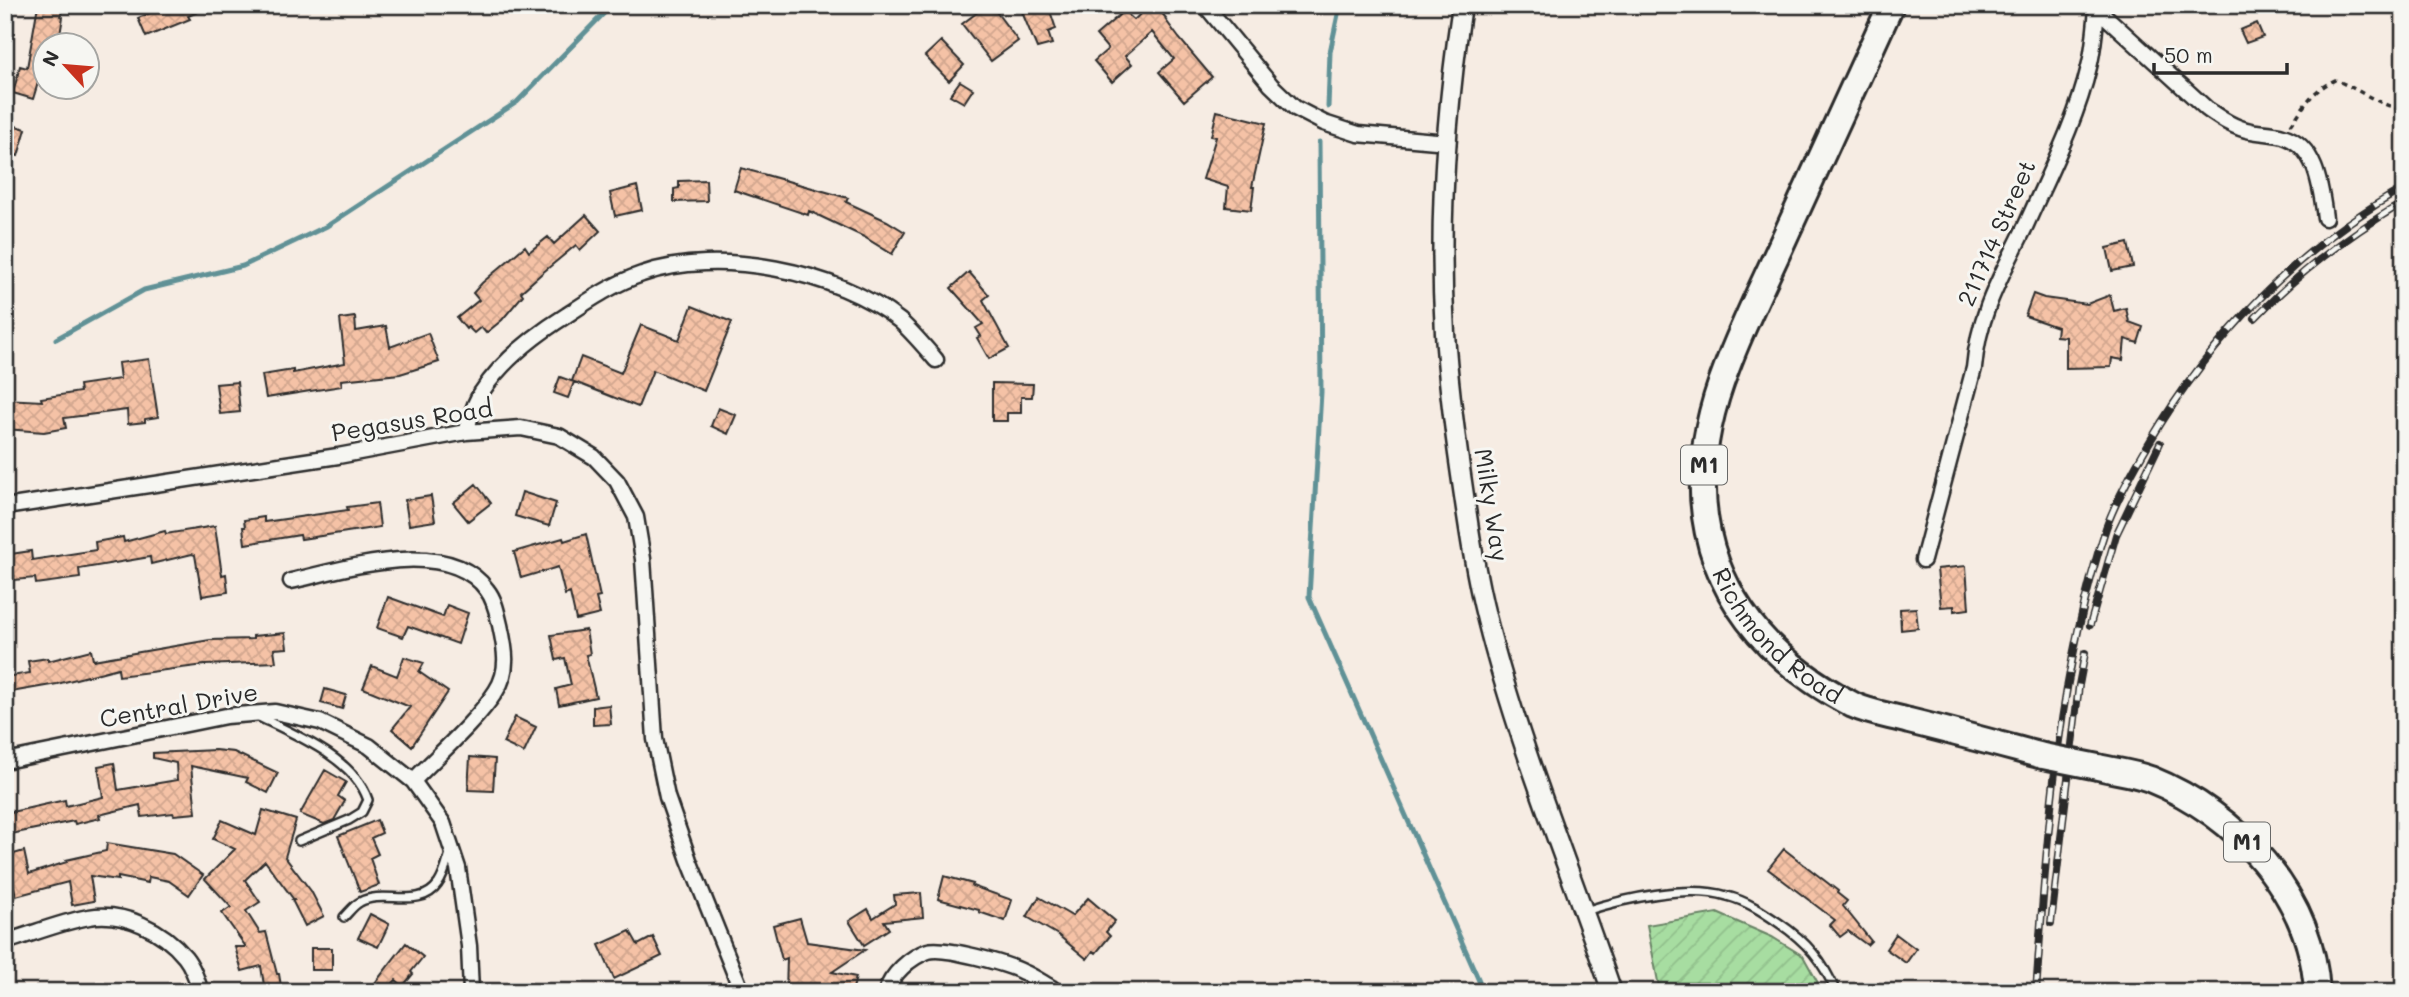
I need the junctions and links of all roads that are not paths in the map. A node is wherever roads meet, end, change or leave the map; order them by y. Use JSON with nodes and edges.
{"nodes":[{"id":1,"x":1205,"y":5,"type":"edge"},
{"id":2,"x":1462,"y":5,"type":"edge"},
{"id":3,"x":1891,"y":5,"type":"edge"},
{"id":4,"x":2095,"y":7,"type":"edge"},
{"id":5,"x":1447,"y":142,"type":"junction"},
{"id":6,"x":2325,"y":218,"type":"dead end"},
{"id":7,"x":936,"y":360,"type":"dead end"},
{"id":8,"x":466,"y":432,"type":"junction"},
{"id":9,"x":5,"y":507,"type":"edge"},
{"id":10,"x":1923,"y":560,"type":"dead end"},
{"id":11,"x":291,"y":582,"type":"dead end"},
{"id":12,"x":251,"y":714,"type":"junction"},
{"id":13,"x":5,"y":761,"type":"edge"},
{"id":14,"x":413,"y":781,"type":"junction"},
{"id":15,"x":299,"y":842,"type":"dead end"},
{"id":16,"x":451,"y":849,"type":"junction"},
{"id":17,"x":1584,"y":911,"type":"junction"},
{"id":18,"x":344,"y":917,"type":"dead end"},
{"id":19,"x":5,"y":942,"type":"edge"},
{"id":20,"x":1052,"y":988,"type":"dead end"},
{"id":21,"x":201,"y":992,"type":"edge"},
{"id":22,"x":471,"y":992,"type":"edge"},
{"id":23,"x":742,"y":992,"type":"edge"},
{"id":24,"x":886,"y":992,"type":"edge"},
{"id":25,"x":1612,"y":992,"type":"edge"},
{"id":26,"x":1836,"y":992,"type":"edge"},
{"id":27,"x":2317,"y":992,"type":"edge"}],
"edges":[{"from":1,"to":5,"type":"street"},
{"from":2,"to":5,"type":"street","name":"Milky Way"},
{"from":3,"to":27,"type":"highway","name":"Richmond Road","number":"M1","bridge":true},
{"from":4,"to":6,"type":"street"},
{"from":4,"to":10,"type":"street","name":"211714 Street"},
{"from":5,"to":17,"type":"street","name":"Milky Way"},
{"from":7,"to":8,"type":"street"},
{"from":8,"to":9,"type":"street","name":"Pegasus Road"},
{"from":8,"to":23,"type":"street","name":"Pegasus Road"},
{"from":11,"to":14,"type":"street"},
{"from":12,"to":13,"type":"street","name":"Central Drive"},
{"from":12,"to":14,"type":"street","name":"Central Drive"},
{"from":12,"to":15,"type":"lane"},
{"from":14,"to":16,"type":"street","name":"Central Drive"},
{"from":16,"to":18,"type":"lane"},
{"from":16,"to":22,"type":"street","name":"Central Drive"},
{"from":17,"to":25,"type":"street","name":"Milky Way"},
{"from":17,"to":26,"type":"lane"},
{"from":19,"to":21,"type":"street"},
{"from":20,"to":24,"type":"street"}]}
